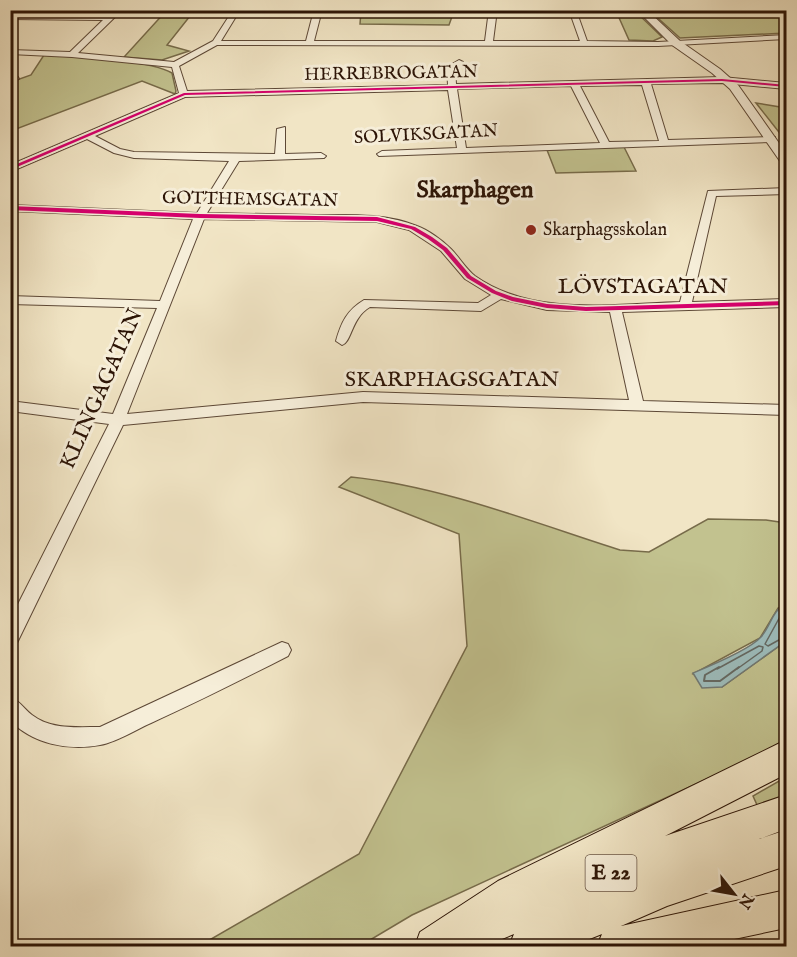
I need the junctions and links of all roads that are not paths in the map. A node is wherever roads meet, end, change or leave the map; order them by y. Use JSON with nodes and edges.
{"nodes":[{"id":1,"x":116,"y":10,"type":"edge"},
{"id":2,"x":237,"y":10,"type":"edge"},
{"id":3,"x":318,"y":10,"type":"edge"},
{"id":4,"x":493,"y":10,"type":"edge"},
{"id":5,"x":572,"y":10,"type":"edge"},
{"id":6,"x":641,"y":10,"type":"edge"},
{"id":7,"x":10,"y":17,"type":"edge"},
{"id":8,"x":109,"y":18,"type":"junction"},
{"id":9,"x":786,"y":37,"type":"edge"},
{"id":10,"x":216,"y":42,"type":"junction"},
{"id":11,"x":310,"y":42,"type":"junction"},
{"id":12,"x":489,"y":43,"type":"junction"},
{"id":13,"x":584,"y":43,"type":"junction"},
{"id":14,"x":676,"y":43,"type":"junction"},
{"id":15,"x":10,"y":52,"type":"edge"},
{"id":16,"x":72,"y":55,"type":"junction"},
{"id":17,"x":459,"y":62,"type":"dead end"},
{"id":18,"x":176,"y":65,"type":"junction"},
{"id":19,"x":727,"y":80,"type":"junction"},
{"id":20,"x":646,"y":83,"type":"junction"},
{"id":21,"x":575,"y":85,"type":"junction"},
{"id":22,"x":786,"y":86,"type":"edge"},
{"id":23,"x":450,"y":88,"type":"junction"},
{"id":24,"x":184,"y":94,"type":"junction"},
{"id":25,"x":282,"y":129,"type":"dead end"},
{"id":26,"x":86,"y":135,"type":"junction"},
{"id":27,"x":772,"y":139,"type":"junction"},
{"id":28,"x":664,"y":142,"type":"junction"},
{"id":29,"x":605,"y":143,"type":"junction"},
{"id":30,"x":462,"y":150,"type":"junction"},
{"id":31,"x":382,"y":154,"type":"dead end"},
{"id":32,"x":321,"y":156,"type":"dead end"},
{"id":33,"x":280,"y":157,"type":"junction"},
{"id":34,"x":236,"y":158,"type":"junction"},
{"id":35,"x":786,"y":161,"type":"edge"},
{"id":36,"x":10,"y":169,"type":"edge"},
{"id":37,"x":786,"y":191,"type":"edge"},
{"id":38,"x":10,"y":208,"type":"edge"},
{"id":39,"x":200,"y":216,"type":"junction"},
{"id":40,"x":469,"y":277,"type":"joint"},
{"id":41,"x":500,"y":294,"type":"junction"},
{"id":42,"x":10,"y":300,"type":"edge"},
{"id":43,"x":786,"y":303,"type":"edge"},
{"id":44,"x":165,"y":305,"type":"junction"},
{"id":45,"x":685,"y":307,"type":"junction"},
{"id":46,"x":615,"y":308,"type":"junction"},
{"id":47,"x":342,"y":340,"type":"dead end"},
{"id":48,"x":637,"y":404,"type":"junction"},
{"id":49,"x":10,"y":406,"type":"edge"},
{"id":50,"x":786,"y":410,"type":"edge"},
{"id":51,"x":118,"y":420,"type":"junction"},
{"id":52,"x":10,"y":639,"type":"edge"},
{"id":53,"x":282,"y":650,"type":"dead end"},
{"id":54,"x":10,"y":706,"type":"edge"},
{"id":55,"x":786,"y":757,"type":"edge"},
{"id":56,"x":786,"y":812,"type":"edge"},
{"id":57,"x":786,"y":848,"type":"edge"},
{"id":58,"x":786,"y":909,"type":"edge"},
{"id":59,"x":434,"y":946,"type":"edge"},
{"id":60,"x":441,"y":946,"type":"edge"},
{"id":61,"x":528,"y":946,"type":"edge"},
{"id":62,"x":616,"y":946,"type":"edge"}],
"edges":[{"from":1,"to":8,"type":"street"},
{"from":2,"to":10,"type":"street"},
{"from":3,"to":11,"type":"street"},
{"from":4,"to":12,"type":"street"},
{"from":5,"to":13,"type":"street"},
{"from":6,"to":14,"type":"street"},
{"from":7,"to":8,"type":"street"},
{"from":8,"to":16,"type":"street"},
{"from":9,"to":14,"type":"street"},
{"from":10,"to":11,"type":"street"},
{"from":10,"to":18,"type":"street"},
{"from":11,"to":12,"type":"street"},
{"from":12,"to":13,"type":"street"},
{"from":13,"to":14,"type":"street"},
{"from":14,"to":19,"type":"street"},
{"from":15,"to":16,"type":"street"},
{"from":16,"to":18,"type":"street"},
{"from":17,"to":23,"type":"street"},
{"from":18,"to":24,"type":"street"},
{"from":19,"to":20,"type":"street","name":"HERREBROGATAN"},
{"from":19,"to":22,"type":"street","name":"HERREBROGATAN"},
{"from":19,"to":27,"type":"street"},
{"from":20,"to":21,"type":"street","name":"HERREBROGATAN"},
{"from":20,"to":28,"type":"street"},
{"from":21,"to":23,"type":"street","name":"HERREBROGATAN"},
{"from":21,"to":29,"type":"street"},
{"from":23,"to":24,"type":"street","name":"HERREBROGATAN"},
{"from":23,"to":30,"type":"street"},
{"from":24,"to":26,"type":"street","name":"HERREBROGATAN"},
{"from":25,"to":33,"type":"street"},
{"from":26,"to":34,"type":"street"},
{"from":26,"to":36,"type":"street","name":"HERREBROGATAN"},
{"from":27,"to":28,"type":"street","name":"SOLVIKSGATAN"},
{"from":27,"to":35,"type":"street"},
{"from":28,"to":29,"type":"street","name":"SOLVIKSGATAN"},
{"from":29,"to":30,"type":"street","name":"SOLVIKSGATAN"},
{"from":30,"to":31,"type":"street","name":"SOLVIKSGATAN"},
{"from":32,"to":33,"type":"street"},
{"from":33,"to":34,"type":"street"},
{"from":34,"to":39,"type":"street","name":"KLINGAGATAN"},
{"from":37,"to":45,"type":"street"},
{"from":38,"to":39,"type":"street","name":"GOTTHEMSGATAN"},
{"from":39,"to":40,"type":"street","name":"GOTTHEMSGATAN"},
{"from":39,"to":44,"type":"street","name":"KLINGAGATAN"},
{"from":40,"to":41,"type":"street","name":"LÖVSTAGATAN"},
{"from":41,"to":46,"type":"street","name":"LÖVSTAGATAN"},
{"from":41,"to":47,"type":"street"},
{"from":42,"to":44,"type":"street"},
{"from":43,"to":45,"type":"street","name":"LÖVSTAGATAN"},
{"from":44,"to":51,"type":"street","name":"KLINGAGATAN"},
{"from":45,"to":46,"type":"street","name":"LÖVSTAGATAN"},
{"from":46,"to":48,"type":"street"},
{"from":48,"to":50,"type":"street","name":"SKARPHAGSGATAN"},
{"from":48,"to":51,"type":"street","name":"SKARPHAGSGATAN"},
{"from":49,"to":51,"type":"street","name":"SKARPHAGSGATAN"},
{"from":51,"to":52,"type":"street","name":"KLINGAGATAN"},
{"from":53,"to":54,"type":"street"},
{"from":55,"to":59,"type":"highway"},
{"from":56,"to":60,"type":"highway","number":"E 22"},
{"from":57,"to":61,"type":"highway","number":"E 22"},
{"from":58,"to":62,"type":"highway"}]}
